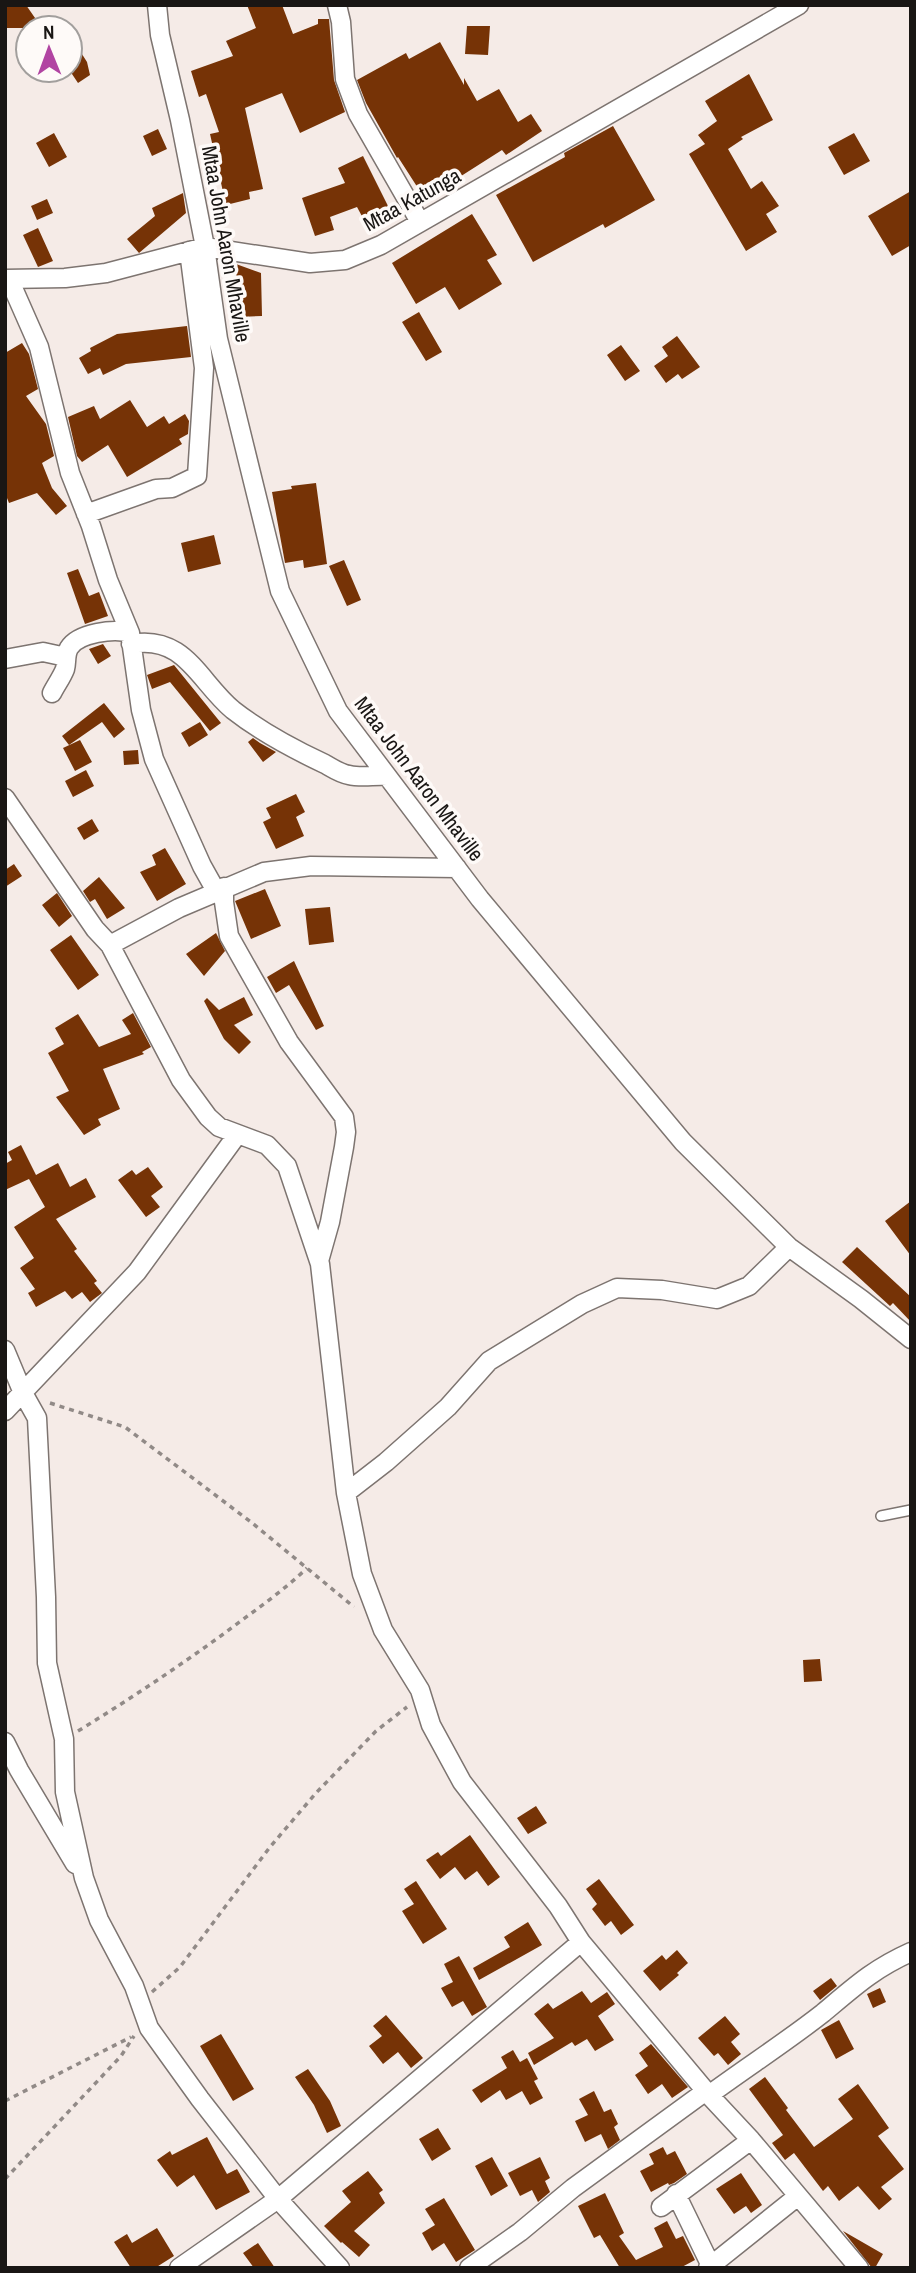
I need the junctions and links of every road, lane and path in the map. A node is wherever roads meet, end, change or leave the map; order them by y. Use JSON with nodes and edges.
{"nodes":[{"id":1,"x":157,"y":5,"type":"edge"},
{"id":2,"x":337,"y":5,"type":"edge"},
{"id":3,"x":799,"y":5,"type":"edge"},
{"id":4,"x":420,"y":222,"type":"junction"},
{"id":5,"x":197,"y":249,"type":"junction"},
{"id":6,"x":7,"y":279,"type":"edge"},
{"id":7,"x":86,"y":514,"type":"junction"},
{"id":8,"x":131,"y":638,"type":"junction"},
{"id":9,"x":66,"y":657,"type":"junction"},
{"id":10,"x":5,"y":659,"type":"edge"},
{"id":11,"x":52,"y":693,"type":"dead end"},
{"id":12,"x":387,"y":776,"type":"junction"},
{"id":13,"x":5,"y":798,"type":"edge"},
{"id":14,"x":457,"y":868,"type":"junction"},
{"id":15,"x":220,"y":889,"type":"junction"},
{"id":16,"x":110,"y":945,"type":"junction"},
{"id":17,"x":237,"y":1135,"type":"junction"},
{"id":18,"x":789,"y":1247,"type":"junction"},
{"id":19,"x":319,"y":1261,"type":"junction"},
{"id":20,"x":911,"y":1339,"type":"edge"},
{"id":21,"x":5,"y":1350,"type":"edge"},
{"id":22,"x":23,"y":1393,"type":"junction"},
{"id":23,"x":5,"y":1411,"type":"edge"},
{"id":24,"x":346,"y":1493,"type":"junction"},
{"id":25,"x":911,"y":1510,"type":"edge"},
{"id":26,"x":881,"y":1516,"type":"dead end"},
{"id":27,"x":307,"y":1568,"type":"junction"},
{"id":28,"x":383,"y":1630,"type":"junction"},
{"id":29,"x":422,"y":1696,"type":"junction"},
{"id":30,"x":64,"y":1740,"type":"junction"},
{"id":31,"x":5,"y":1742,"type":"edge"},
{"id":32,"x":84,"y":1878,"type":"junction"},
{"id":33,"x":581,"y":1942,"type":"junction"},
{"id":34,"x":911,"y":1952,"type":"edge"},
{"id":35,"x":140,"y":2003,"type":"junction"},
{"id":36,"x":141,"y":2032,"type":"junction"},
{"id":37,"x":708,"y":2093,"type":"junction"},
{"id":38,"x":5,"y":2101,"type":"edge"},
{"id":39,"x":751,"y":2140,"type":"junction"},
{"id":40,"x":5,"y":2179,"type":"edge"},
{"id":41,"x":676,"y":2194,"type":"junction"},
{"id":42,"x":798,"y":2196,"type":"junction"},
{"id":43,"x":278,"y":2199,"type":"junction"},
{"id":44,"x":661,"y":2207,"type":"dead end"},
{"id":45,"x":710,"y":2267,"type":"edge"},
{"id":46,"x":179,"y":2268,"type":"edge"},
{"id":47,"x":340,"y":2268,"type":"edge"},
{"id":48,"x":469,"y":2268,"type":"edge"},
{"id":49,"x":859,"y":2268,"type":"edge"}],
"edges":[{"from":1,"to":5,"type":"street","name":"Mtaa John Aaron Mhaville"},
{"from":2,"to":4,"type":"street"},
{"from":3,"to":4,"type":"street","name":"Mtaa Katunga"},
{"from":4,"to":5,"type":"street","name":"Mtaa Katunga"},
{"from":5,"to":6,"type":"street","name":"Mtaa Katunga"},
{"from":5,"to":7,"type":"street"},
{"from":5,"to":12,"type":"street","name":"Mtaa John Aaron Mhaville"},
{"from":6,"to":7,"type":"street"},
{"from":7,"to":8,"type":"street"},
{"from":8,"to":9,"type":"street"},
{"from":8,"to":12,"type":"street"},
{"from":8,"to":15,"type":"street"},
{"from":9,"to":10,"type":"street"},
{"from":9,"to":11,"type":"street"},
{"from":12,"to":14,"type":"street","name":"Mtaa John Aaron Mhaville"},
{"from":13,"to":16,"type":"street"},
{"from":14,"to":15,"type":"street"},
{"from":14,"to":18,"type":"street","name":"Mtaa John Aaron Mhaville"},
{"from":15,"to":16,"type":"street"},
{"from":15,"to":19,"type":"street"},
{"from":16,"to":17,"type":"street"},
{"from":17,"to":19,"type":"street"},
{"from":17,"to":22,"type":"street"},
{"from":18,"to":20,"type":"street","name":"Mtaa John Aaron Mhaville"},
{"from":18,"to":24,"type":"street"},
{"from":19,"to":24,"type":"street"},
{"from":21,"to":22,"type":"street"},
{"from":22,"to":23,"type":"street"},
{"from":22,"to":27,"type":"path"},
{"from":22,"to":30,"type":"street"},
{"from":24,"to":28,"type":"street"},
{"from":25,"to":26,"type":"lane"},
{"from":27,"to":28,"type":"path"},
{"from":27,"to":30,"type":"path"},
{"from":28,"to":29,"type":"street"},
{"from":29,"to":33,"type":"street"},
{"from":29,"to":35,"type":"path"},
{"from":30,"to":32,"type":"street"},
{"from":31,"to":32,"type":"street"},
{"from":32,"to":35,"type":"street"},
{"from":33,"to":37,"type":"street"},
{"from":33,"to":43,"type":"street"},
{"from":34,"to":37,"type":"street"},
{"from":35,"to":36,"type":"street"},
{"from":36,"to":38,"type":"path"},
{"from":36,"to":40,"type":"path"},
{"from":36,"to":43,"type":"street"},
{"from":37,"to":39,"type":"street"},
{"from":37,"to":48,"type":"street"},
{"from":39,"to":41,"type":"street"},
{"from":39,"to":42,"type":"street"},
{"from":41,"to":44,"type":"street"},
{"from":41,"to":45,"type":"street"},
{"from":42,"to":45,"type":"street"},
{"from":42,"to":49,"type":"street"},
{"from":43,"to":46,"type":"street"},
{"from":43,"to":47,"type":"street"}]}
